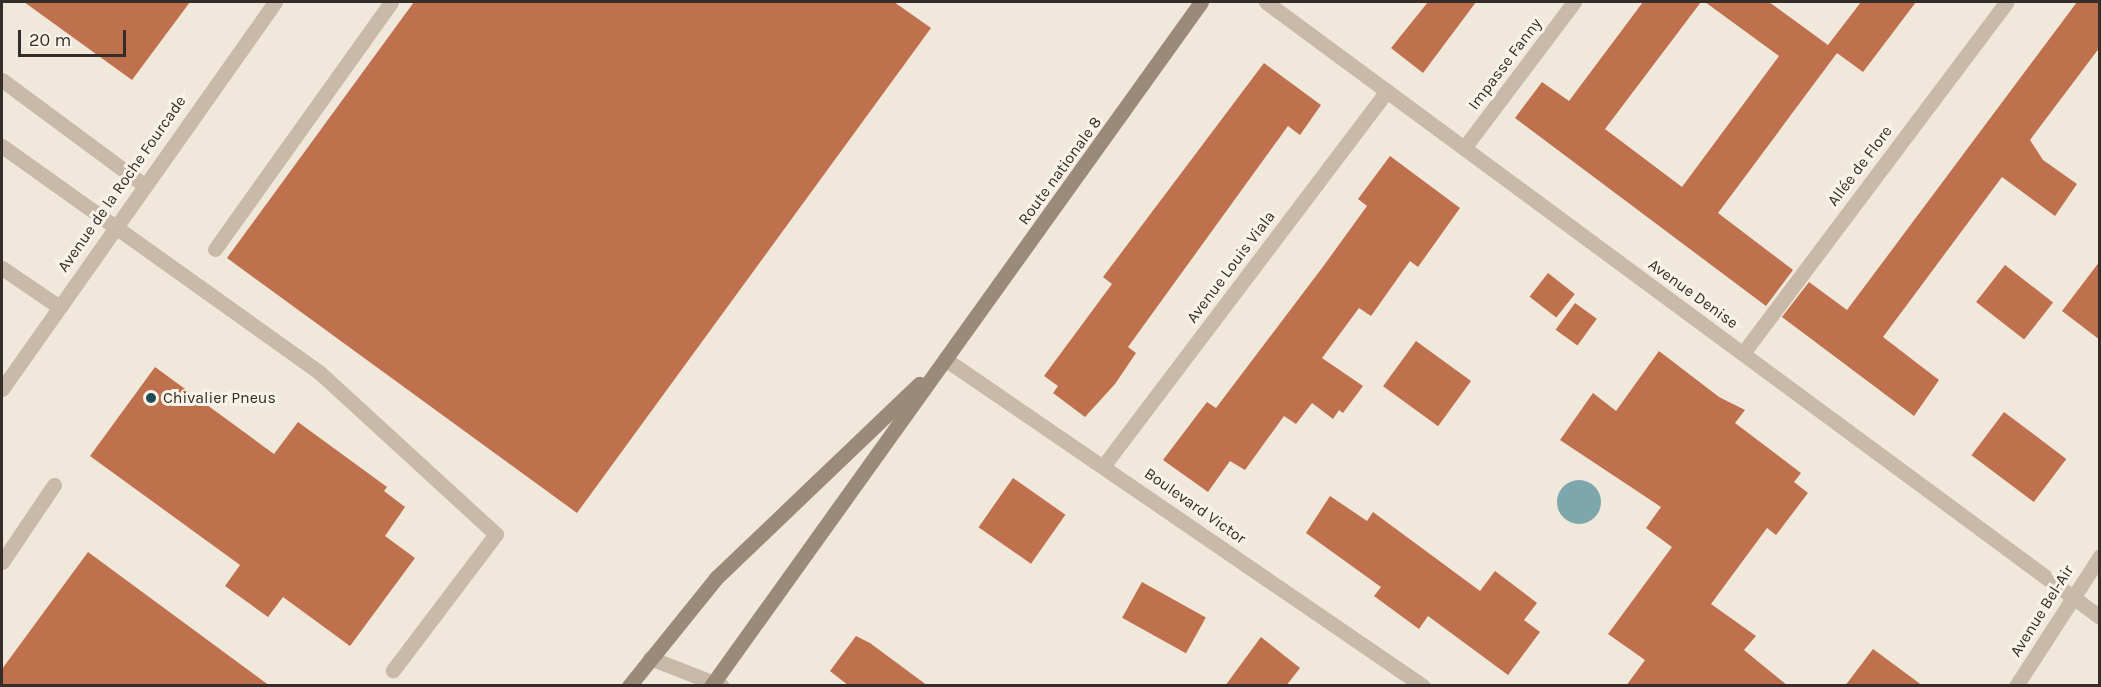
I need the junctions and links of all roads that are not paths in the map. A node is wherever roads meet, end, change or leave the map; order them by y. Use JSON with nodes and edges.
{"nodes":[{"id":1,"x":275,"y":2,"type":"edge"},
{"id":2,"x":391,"y":2,"type":"edge"},
{"id":3,"x":1201,"y":2,"type":"edge"},
{"id":4,"x":1266,"y":2,"type":"edge"},
{"id":5,"x":1574,"y":2,"type":"edge"},
{"id":6,"x":2007,"y":2,"type":"edge"},
{"id":7,"x":2,"y":80,"type":"edge"},
{"id":8,"x":1387,"y":91,"type":"junction"},
{"id":9,"x":2,"y":146,"type":"edge"},
{"id":10,"x":1464,"y":148,"type":"junction"},
{"id":11,"x":144,"y":184,"type":"junction"},
{"id":12,"x":114,"y":226,"type":"junction"},
{"id":13,"x":216,"y":249,"type":"dead end"},
{"id":14,"x":2,"y":268,"type":"edge"},
{"id":15,"x":58,"y":306,"type":"junction"},
{"id":16,"x":1743,"y":353,"type":"junction"},
{"id":17,"x":945,"y":359,"type":"junction"},
{"id":18,"x":2,"y":389,"type":"edge"},
{"id":19,"x":1104,"y":465,"type":"junction"},
{"id":20,"x":54,"y":484,"type":"dead end"},
{"id":21,"x":2100,"y":556,"type":"edge"},
{"id":22,"x":2,"y":562,"type":"edge"},
{"id":23,"x":2072,"y":596,"type":"junction"},
{"id":24,"x":2100,"y":617,"type":"edge"},
{"id":25,"x":650,"y":658,"type":"junction"},
{"id":26,"x":393,"y":670,"type":"dead end"},
{"id":27,"x":716,"y":684,"type":"edge"},
{"id":28,"x":629,"y":686,"type":"edge"},
{"id":29,"x":1423,"y":686,"type":"edge"},
{"id":30,"x":2016,"y":686,"type":"edge"}],
"edges":[{"from":1,"to":11,"type":"street","name":"Avenue de la Roche Fourcade"},
{"from":2,"to":13,"type":"street"},
{"from":3,"to":17,"type":"main road","name":"Route nationale 8"},
{"from":4,"to":8,"type":"street","name":"Avenue Denise"},
{"from":5,"to":10,"type":"street","name":"Impasse Fanny"},
{"from":6,"to":16,"type":"street","name":"Allée de Flore"},
{"from":7,"to":11,"type":"street"},
{"from":8,"to":10,"type":"street","name":"Avenue Denise"},
{"from":8,"to":19,"type":"street","name":"Avenue Louis Viala"},
{"from":9,"to":12,"type":"street"},
{"from":10,"to":16,"type":"street","name":"Avenue Denise"},
{"from":11,"to":12,"type":"street","name":"Avenue de la Roche Fourcade"},
{"from":12,"to":15,"type":"street","name":"Avenue de la Roche Fourcade"},
{"from":12,"to":26,"type":"street"},
{"from":14,"to":15,"type":"street"},
{"from":15,"to":18,"type":"street","name":"Avenue de la Roche Fourcade"},
{"from":16,"to":23,"type":"street","name":"Avenue Denise"},
{"from":17,"to":19,"type":"street","name":"Boulevard Victor"},
{"from":17,"to":25,"type":"main road"},
{"from":17,"to":27,"type":"main road"},
{"from":19,"to":29,"type":"street","name":"Boulevard Victor"},
{"from":20,"to":22,"type":"street"},
{"from":21,"to":23,"type":"street","name":"Avenue Bel-Air"},
{"from":23,"to":24,"type":"street","name":"Avenue Denise"},
{"from":23,"to":30,"type":"street","name":"Avenue Bel-Air"},
{"from":25,"to":27,"type":"street"},
{"from":25,"to":28,"type":"main road"}]}
